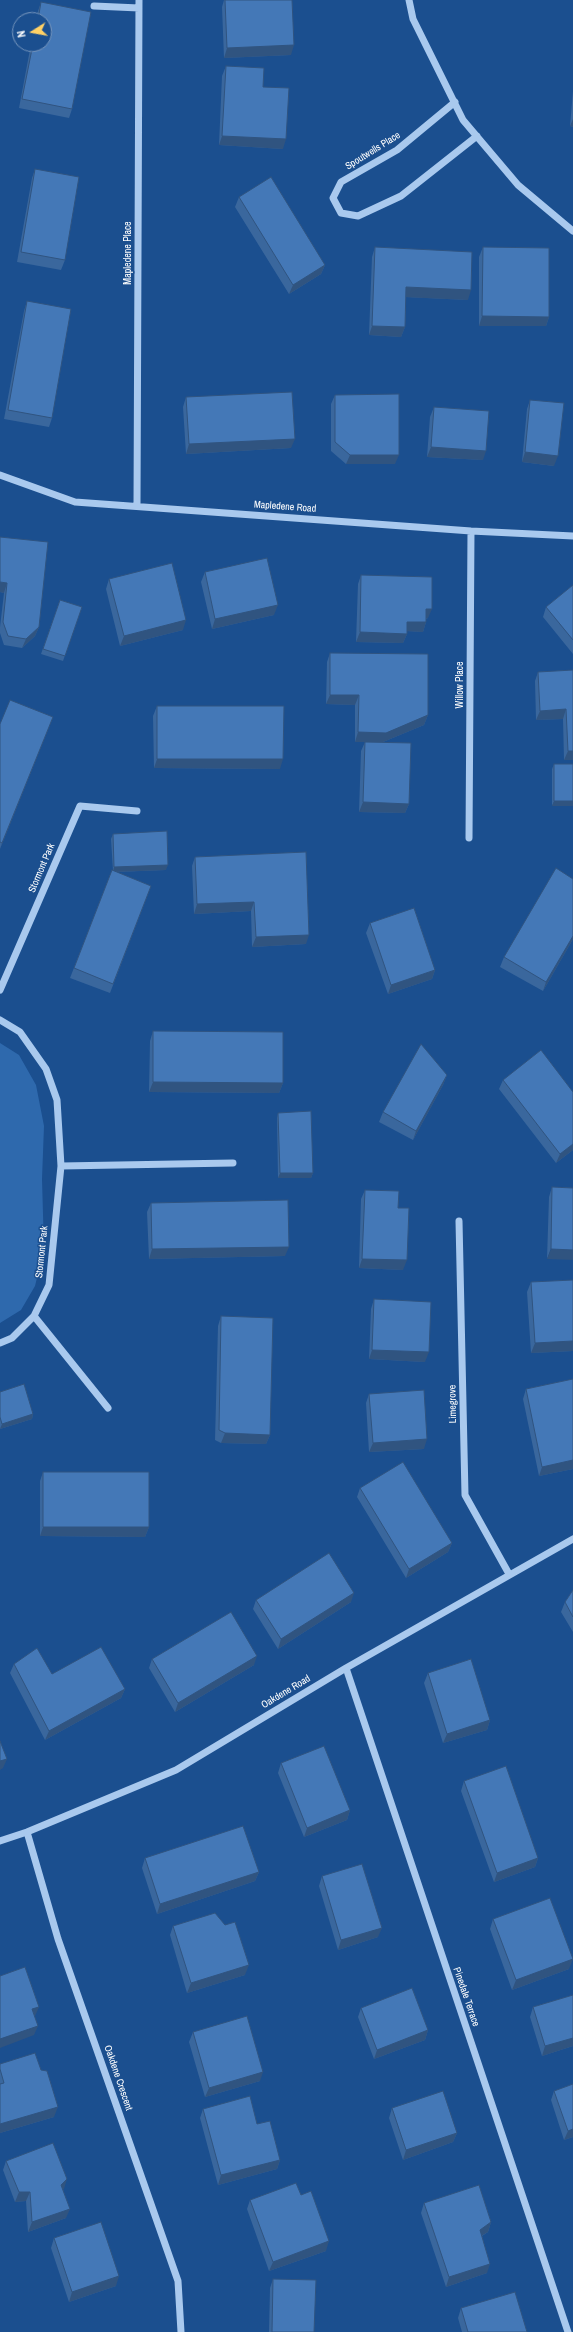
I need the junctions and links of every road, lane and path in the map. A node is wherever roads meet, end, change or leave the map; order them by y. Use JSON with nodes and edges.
{"nodes":[{"id":1,"x":409,"y":0,"type":"edge"},
{"id":2,"x":139,"y":4,"type":"edge"},
{"id":3,"x":94,"y":6,"type":"dead end"},
{"id":4,"x":454,"y":102,"type":"junction"},
{"id":5,"x":477,"y":136,"type":"junction"},
{"id":6,"x":573,"y":231,"type":"edge"},
{"id":7,"x":0,"y":475,"type":"edge"},
{"id":8,"x":137,"y":506,"type":"junction"},
{"id":9,"x":471,"y":531,"type":"junction"},
{"id":10,"x":573,"y":536,"type":"edge"},
{"id":11,"x":137,"y":811,"type":"dead end"},
{"id":12,"x":469,"y":838,"type":"dead end"},
{"id":13,"x":0,"y":990,"type":"edge"},
{"id":14,"x":0,"y":1020,"type":"edge"},
{"id":15,"x":233,"y":1163,"type":"dead end"},
{"id":16,"x":61,"y":1166,"type":"junction"},
{"id":17,"x":459,"y":1221,"type":"dead end"},
{"id":18,"x":34,"y":1316,"type":"junction"},
{"id":19,"x":0,"y":1343,"type":"edge"},
{"id":20,"x":108,"y":1408,"type":"dead end"},
{"id":21,"x":573,"y":1539,"type":"edge"},
{"id":22,"x":509,"y":1574,"type":"junction"},
{"id":23,"x":346,"y":1668,"type":"junction"},
{"id":24,"x":27,"y":1832,"type":"junction"},
{"id":25,"x":0,"y":1841,"type":"edge"},
{"id":26,"x":181,"y":2332,"type":"edge"},
{"id":27,"x":568,"y":2332,"type":"edge"}],
"edges":[{"from":1,"to":4,"type":"street"},
{"from":2,"to":3,"type":"street"},
{"from":2,"to":8,"type":"street","name":"Mapledene Place"},
{"from":4,"to":5,"type":"street"},
{"from":4,"to":5,"type":"street","name":"Spoutwells Place"},
{"from":5,"to":6,"type":"street"},
{"from":7,"to":8,"type":"street","name":"Mapledene Road"},
{"from":8,"to":9,"type":"street","name":"Mapledene Road"},
{"from":9,"to":10,"type":"street","name":"Mapledene Road"},
{"from":9,"to":12,"type":"street","name":"Willow Place"},
{"from":11,"to":13,"type":"street","name":"Stormont Park"},
{"from":14,"to":16,"type":"street","name":"Stormont Park"},
{"from":15,"to":16,"type":"street"},
{"from":16,"to":18,"type":"street","name":"Stormont Park"},
{"from":17,"to":22,"type":"street","name":"Limegrove"},
{"from":18,"to":19,"type":"street","name":"Stormont Park"},
{"from":18,"to":20,"type":"street"},
{"from":21,"to":22,"type":"street","name":"Oakdene Road"},
{"from":22,"to":23,"type":"street","name":"Oakdene Road"},
{"from":23,"to":24,"type":"street","name":"Oakdene Road"},
{"from":23,"to":27,"type":"street","name":"Pinedale Terrace"},
{"from":24,"to":25,"type":"street","name":"Oakdene Road"},
{"from":24,"to":26,"type":"street","name":"Oakdene Crescent"}]}
